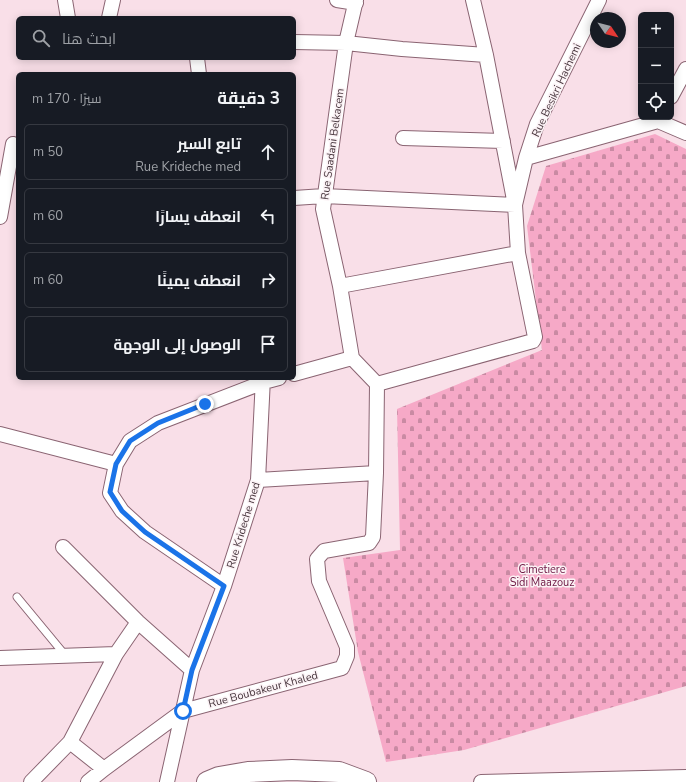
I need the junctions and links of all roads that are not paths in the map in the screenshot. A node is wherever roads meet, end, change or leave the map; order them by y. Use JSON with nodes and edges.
{"nodes":[{"id":1,"x":65,"y":0,"type":"edge"},
{"id":2,"x":113,"y":0,"type":"edge"},
{"id":3,"x":337,"y":0,"type":"edge"},
{"id":4,"x":473,"y":0,"type":"edge"},
{"id":5,"x":599,"y":0,"type":"edge"},
{"id":6,"x":356,"y":2,"type":"edge"},
{"id":7,"x":67,"y":16,"type":"edge"},
{"id":8,"x":109,"y":16,"type":"edge"},
{"id":9,"x":296,"y":42,"type":"edge"},
{"id":10,"x":346,"y":43,"type":"junction"},
{"id":11,"x":486,"y":55,"type":"junction"},
{"id":12,"x":197,"y":60,"type":"edge"},
{"id":13,"x":686,"y":69,"type":"edge"},
{"id":14,"x":199,"y":72,"type":"edge"},
{"id":15,"x":674,"y":91,"type":"edge"},
{"id":16,"x":656,"y":120,"type":"edge"},
{"id":17,"x":661,"y":120,"type":"edge"},
{"id":18,"x":686,"y":133,"type":"edge"},
{"id":19,"x":403,"y":138,"type":"dead end"},
{"id":20,"x":503,"y":141,"type":"junction"},
{"id":21,"x":13,"y":144,"type":"dead end"},
{"id":22,"x":526,"y":158,"type":"junction"},
{"id":23,"x":324,"y":196,"type":"junction"},
{"id":24,"x":296,"y":198,"type":"edge"},
{"id":25,"x":515,"y":205,"type":"junction"},
{"id":26,"x":0,"y":217,"type":"edge"},
{"id":27,"x":518,"y":254,"type":"junction"},
{"id":28,"x":340,"y":286,"type":"junction"},
{"id":29,"x":352,"y":358,"type":"junction"},
{"id":30,"x":296,"y":373,"type":"edge"},
{"id":31,"x":263,"y":380,"type":"edge"},
{"id":32,"x":377,"y":384,"type":"junction"},
{"id":33,"x":0,"y":434,"type":"edge"},
{"id":34,"x":116,"y":464,"type":"junction"},
{"id":35,"x":376,"y":473,"type":"junction"},
{"id":36,"x":258,"y":480,"type":"junction"},
{"id":37,"x":63,"y":547,"type":"dead end"},
{"id":38,"x":224,"y":586,"type":"junction"},
{"id":39,"x":17,"y":597,"type":"dead end"},
{"id":40,"x":138,"y":622,"type":"junction"},
{"id":41,"x":116,"y":654,"type":"junction"},
{"id":42,"x":65,"y":656,"type":"junction"},
{"id":43,"x":0,"y":658,"type":"edge"},
{"id":44,"x":192,"y":670,"type":"junction"},
{"id":45,"x":183,"y":711,"type":"junction"},
{"id":46,"x":70,"y":742,"type":"junction"},
{"id":47,"x":104,"y":769,"type":"junction"},
{"id":48,"x":253,"y":777,"type":"edge"},
{"id":49,"x":686,"y":777,"type":"edge"},
{"id":50,"x":31,"y":782,"type":"edge"},
{"id":51,"x":88,"y":782,"type":"edge"},
{"id":52,"x":167,"y":782,"type":"edge"},
{"id":53,"x":207,"y":782,"type":"edge"},
{"id":54,"x":366,"y":782,"type":"edge"},
{"id":55,"x":481,"y":782,"type":"edge"}],
"edges":[{"from":1,"to":7,"type":"street"},
{"from":2,"to":8,"type":"street"},
{"from":3,"to":6,"type":"street"},
{"from":4,"to":11,"type":"street"},
{"from":5,"to":22,"type":"street","name":"Rue Besikri Hachemi"},
{"from":6,"to":10,"type":"street","name":"Rue Saadani Belkacem"},
{"from":9,"to":10,"type":"street"},
{"from":10,"to":11,"type":"street"},
{"from":10,"to":23,"type":"street","name":"Rue Saadani Belkacem"},
{"from":11,"to":20,"type":"street"},
{"from":12,"to":14,"type":"street"},
{"from":13,"to":15,"type":"street"},
{"from":16,"to":22,"type":"street"},
{"from":17,"to":18,"type":"street"},
{"from":19,"to":20,"type":"street"},
{"from":20,"to":25,"type":"street"},
{"from":21,"to":26,"type":"street"},
{"from":22,"to":25,"type":"street","name":"Rue Besikri Hachemi"},
{"from":23,"to":24,"type":"street"},
{"from":23,"to":25,"type":"street"},
{"from":23,"to":28,"type":"street","name":"Rue Saadani Belkacem"},
{"from":25,"to":27,"type":"street"},
{"from":27,"to":28,"type":"street"},
{"from":27,"to":32,"type":"street"},
{"from":28,"to":29,"type":"street","name":"Rue Saadani Belkacem"},
{"from":29,"to":30,"type":"street"},
{"from":29,"to":32,"type":"street"},
{"from":31,"to":34,"type":"street"},
{"from":31,"to":36,"type":"street","name":"Rue Krideche med"},
{"from":32,"to":35,"type":"street"},
{"from":33,"to":34,"type":"street"},
{"from":34,"to":38,"type":"street"},
{"from":35,"to":36,"type":"street"},
{"from":35,"to":45,"type":"street","name":"Rue Boubakeur Khaled"},
{"from":36,"to":38,"type":"street","name":"Rue Krideche med"},
{"from":37,"to":40,"type":"street"},
{"from":38,"to":44,"type":"street","name":"Rue Krideche med"},
{"from":39,"to":42,"type":"lane"},
{"from":40,"to":41,"type":"street"},
{"from":40,"to":44,"type":"street"},
{"from":41,"to":42,"type":"street"},
{"from":41,"to":46,"type":"street"},
{"from":42,"to":43,"type":"street"},
{"from":44,"to":45,"type":"street","name":"Rue Krideche med"},
{"from":45,"to":47,"type":"street","name":"Rue Boubakeur Khaled"},
{"from":45,"to":52,"type":"street","name":"Rue Krideche med"},
{"from":46,"to":47,"type":"street"},
{"from":46,"to":50,"type":"street"},
{"from":47,"to":51,"type":"street","name":"Rue Boubakeur Khaled"},
{"from":48,"to":53,"type":"main road"},
{"from":48,"to":54,"type":"main road"},
{"from":49,"to":55,"type":"street"}]}
